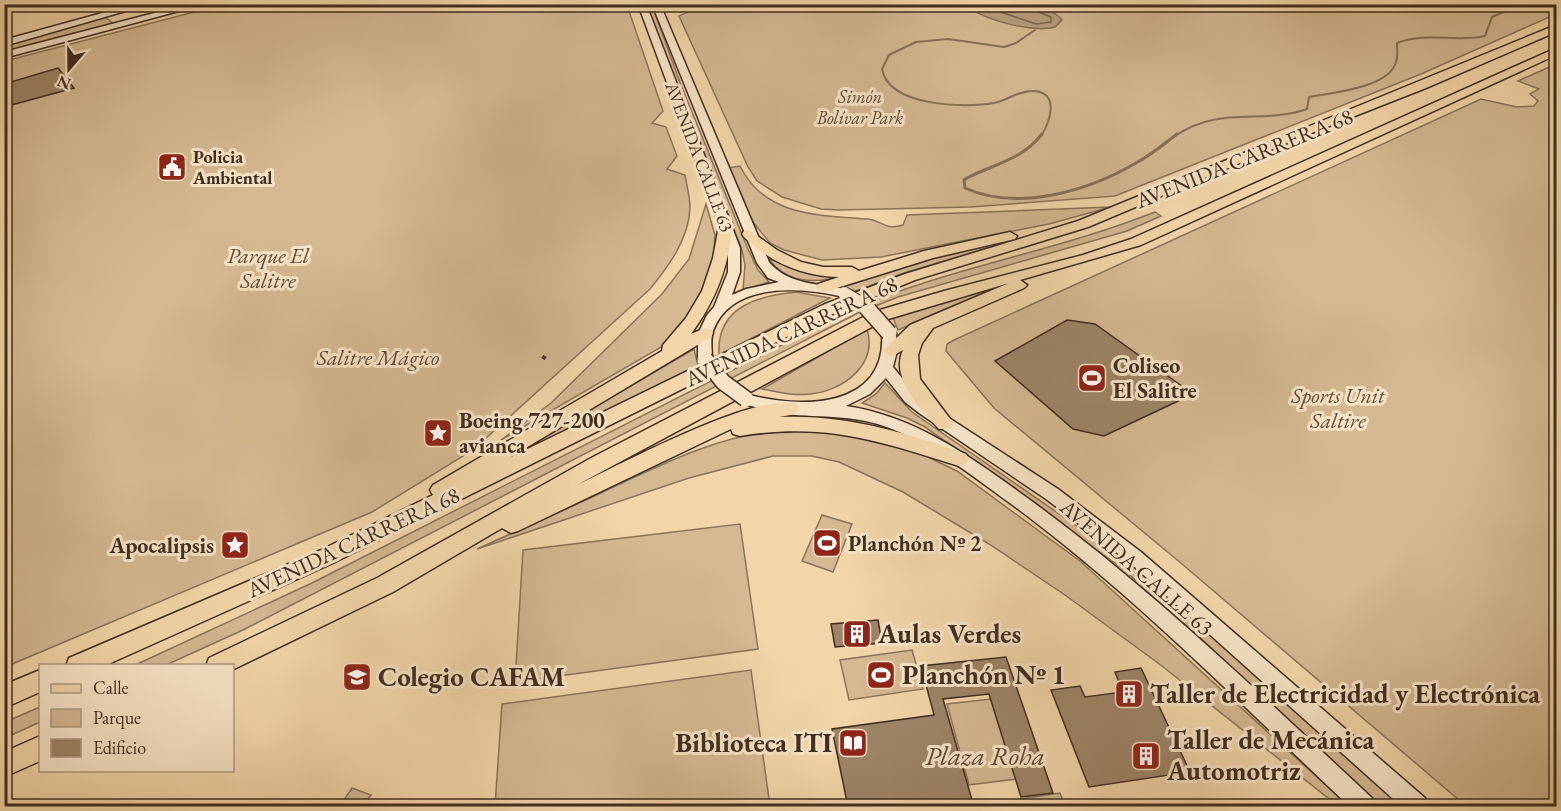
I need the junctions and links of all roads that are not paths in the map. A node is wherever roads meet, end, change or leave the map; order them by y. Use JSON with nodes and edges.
{"nodes":[{"id":1,"x":146,"y":4,"type":"edge"},
{"id":2,"x":201,"y":4,"type":"edge"},
{"id":3,"x":642,"y":4,"type":"edge"},
{"id":4,"x":656,"y":4,"type":"edge"},
{"id":5,"x":108,"y":14,"type":"junction"},
{"id":6,"x":121,"y":26,"type":"junction"},
{"id":7,"x":1557,"y":28,"type":"edge"},
{"id":8,"x":4,"y":43,"type":"edge"},
{"id":9,"x":1557,"y":51,"type":"edge"},
{"id":10,"x":4,"y":55,"type":"edge"},
{"id":11,"x":678,"y":60,"type":"junction"},
{"id":12,"x":663,"y":61,"type":"junction"},
{"id":13,"x":1104,"y":216,"type":"junction"},
{"id":14,"x":725,"y":223,"type":"junction"},
{"id":15,"x":749,"y":234,"type":"junction"},
{"id":16,"x":1059,"y":267,"type":"junction"},
{"id":17,"x":881,"y":269,"type":"junction"},
{"id":18,"x":793,"y":284,"type":"junction"},
{"id":19,"x":824,"y":287,"type":"junction"},
{"id":20,"x":720,"y":310,"type":"junction"},
{"id":21,"x":933,"y":321,"type":"junction"},
{"id":22,"x":705,"y":333,"type":"junction"},
{"id":23,"x":891,"y":351,"type":"junction"},
{"id":24,"x":650,"y":367,"type":"junction"},
{"id":25,"x":886,"y":369,"type":"junction"},
{"id":26,"x":790,"y":409,"type":"junction"},
{"id":27,"x":812,"y":409,"type":"junction"},
{"id":28,"x":945,"y":424,"type":"junction"},
{"id":29,"x":672,"y":448,"type":"junction"},
{"id":30,"x":959,"y":459,"type":"junction"},
{"id":31,"x":364,"y":538,"type":"junction"},
{"id":32,"x":385,"y":585,"type":"junction"},
{"id":33,"x":82,"y":664,"type":"edge"},
{"id":34,"x":221,"y":664,"type":"edge"},
{"id":35,"x":39,"y":681,"type":"edge"},
{"id":36,"x":4,"y":697,"type":"edge"},
{"id":37,"x":39,"y":748,"type":"edge"},
{"id":38,"x":4,"y":765,"type":"edge"},
{"id":39,"x":1364,"y":807,"type":"edge"},
{"id":40,"x":1417,"y":807,"type":"edge"}],
"edges":[{"from":1,"to":5,"type":"main road"},
{"from":2,"to":6,"type":"main road"},
{"from":3,"to":12,"type":"main road","name":"AVENIDA CALLE 63"},
{"from":4,"to":11,"type":"main road","name":"AVENIDA CALLE 63"},
{"from":5,"to":6,"type":"main road"},
{"from":5,"to":8,"type":"main road"},
{"from":6,"to":10,"type":"main road"},
{"from":7,"to":13,"type":"main road","name":"AVENIDA CARRERA 68"},
{"from":9,"to":16,"type":"main road","name":"AVENIDA CARRERA 68"},
{"from":11,"to":12,"type":"main road"},
{"from":11,"to":15,"type":"main road","name":"AVENIDA CALLE 63"},
{"from":12,"to":14,"type":"main road","name":"AVENIDA CALLE 63"},
{"from":13,"to":17,"type":"main road"},
{"from":13,"to":31,"type":"main road","name":"AVENIDA CARRERA 68"},
{"from":14,"to":20,"type":"main road","name":"AVENIDA CALLE 63"},
{"from":14,"to":24,"type":"main road"},
{"from":15,"to":17,"type":"main road"},
{"from":15,"to":18,"type":"main road","name":"AVENIDA CALLE 63"},
{"from":16,"to":21,"type":"main road"},
{"from":16,"to":32,"type":"main road","name":"AVENIDA CARRERA 68"},
{"from":17,"to":19,"type":"main road"},
{"from":18,"to":19,"type":"main road"},
{"from":18,"to":20,"type":"main road"},
{"from":19,"to":23,"type":"main road","bridge":true},
{"from":20,"to":22,"type":"main road"},
{"from":21,"to":23,"type":"main road"},
{"from":21,"to":28,"type":"main road"},
{"from":22,"to":24,"type":"main road"},
{"from":22,"to":26,"type":"main road","bridge":true},
{"from":23,"to":25,"type":"main road"},
{"from":24,"to":31,"type":"main road"},
{"from":25,"to":27,"type":"main road"},
{"from":25,"to":28,"type":"main road","name":"AVENIDA CALLE 63"},
{"from":26,"to":27,"type":"main road"},
{"from":26,"to":29,"type":"main road"},
{"from":27,"to":30,"type":"main road","name":"AVENIDA CALLE 63"},
{"from":28,"to":40,"type":"main road","name":"AVENIDA CALLE 63"},
{"from":29,"to":30,"type":"main road"},
{"from":29,"to":32,"type":"main road"},
{"from":30,"to":39,"type":"main road","name":"AVENIDA CALLE 63"},
{"from":31,"to":33,"type":"main road","name":"AVENIDA CARRERA 68"},
{"from":32,"to":34,"type":"main road","name":"AVENIDA CARRERA 68"},
{"from":35,"to":36,"type":"main road"},
{"from":37,"to":38,"type":"main road"}]}
